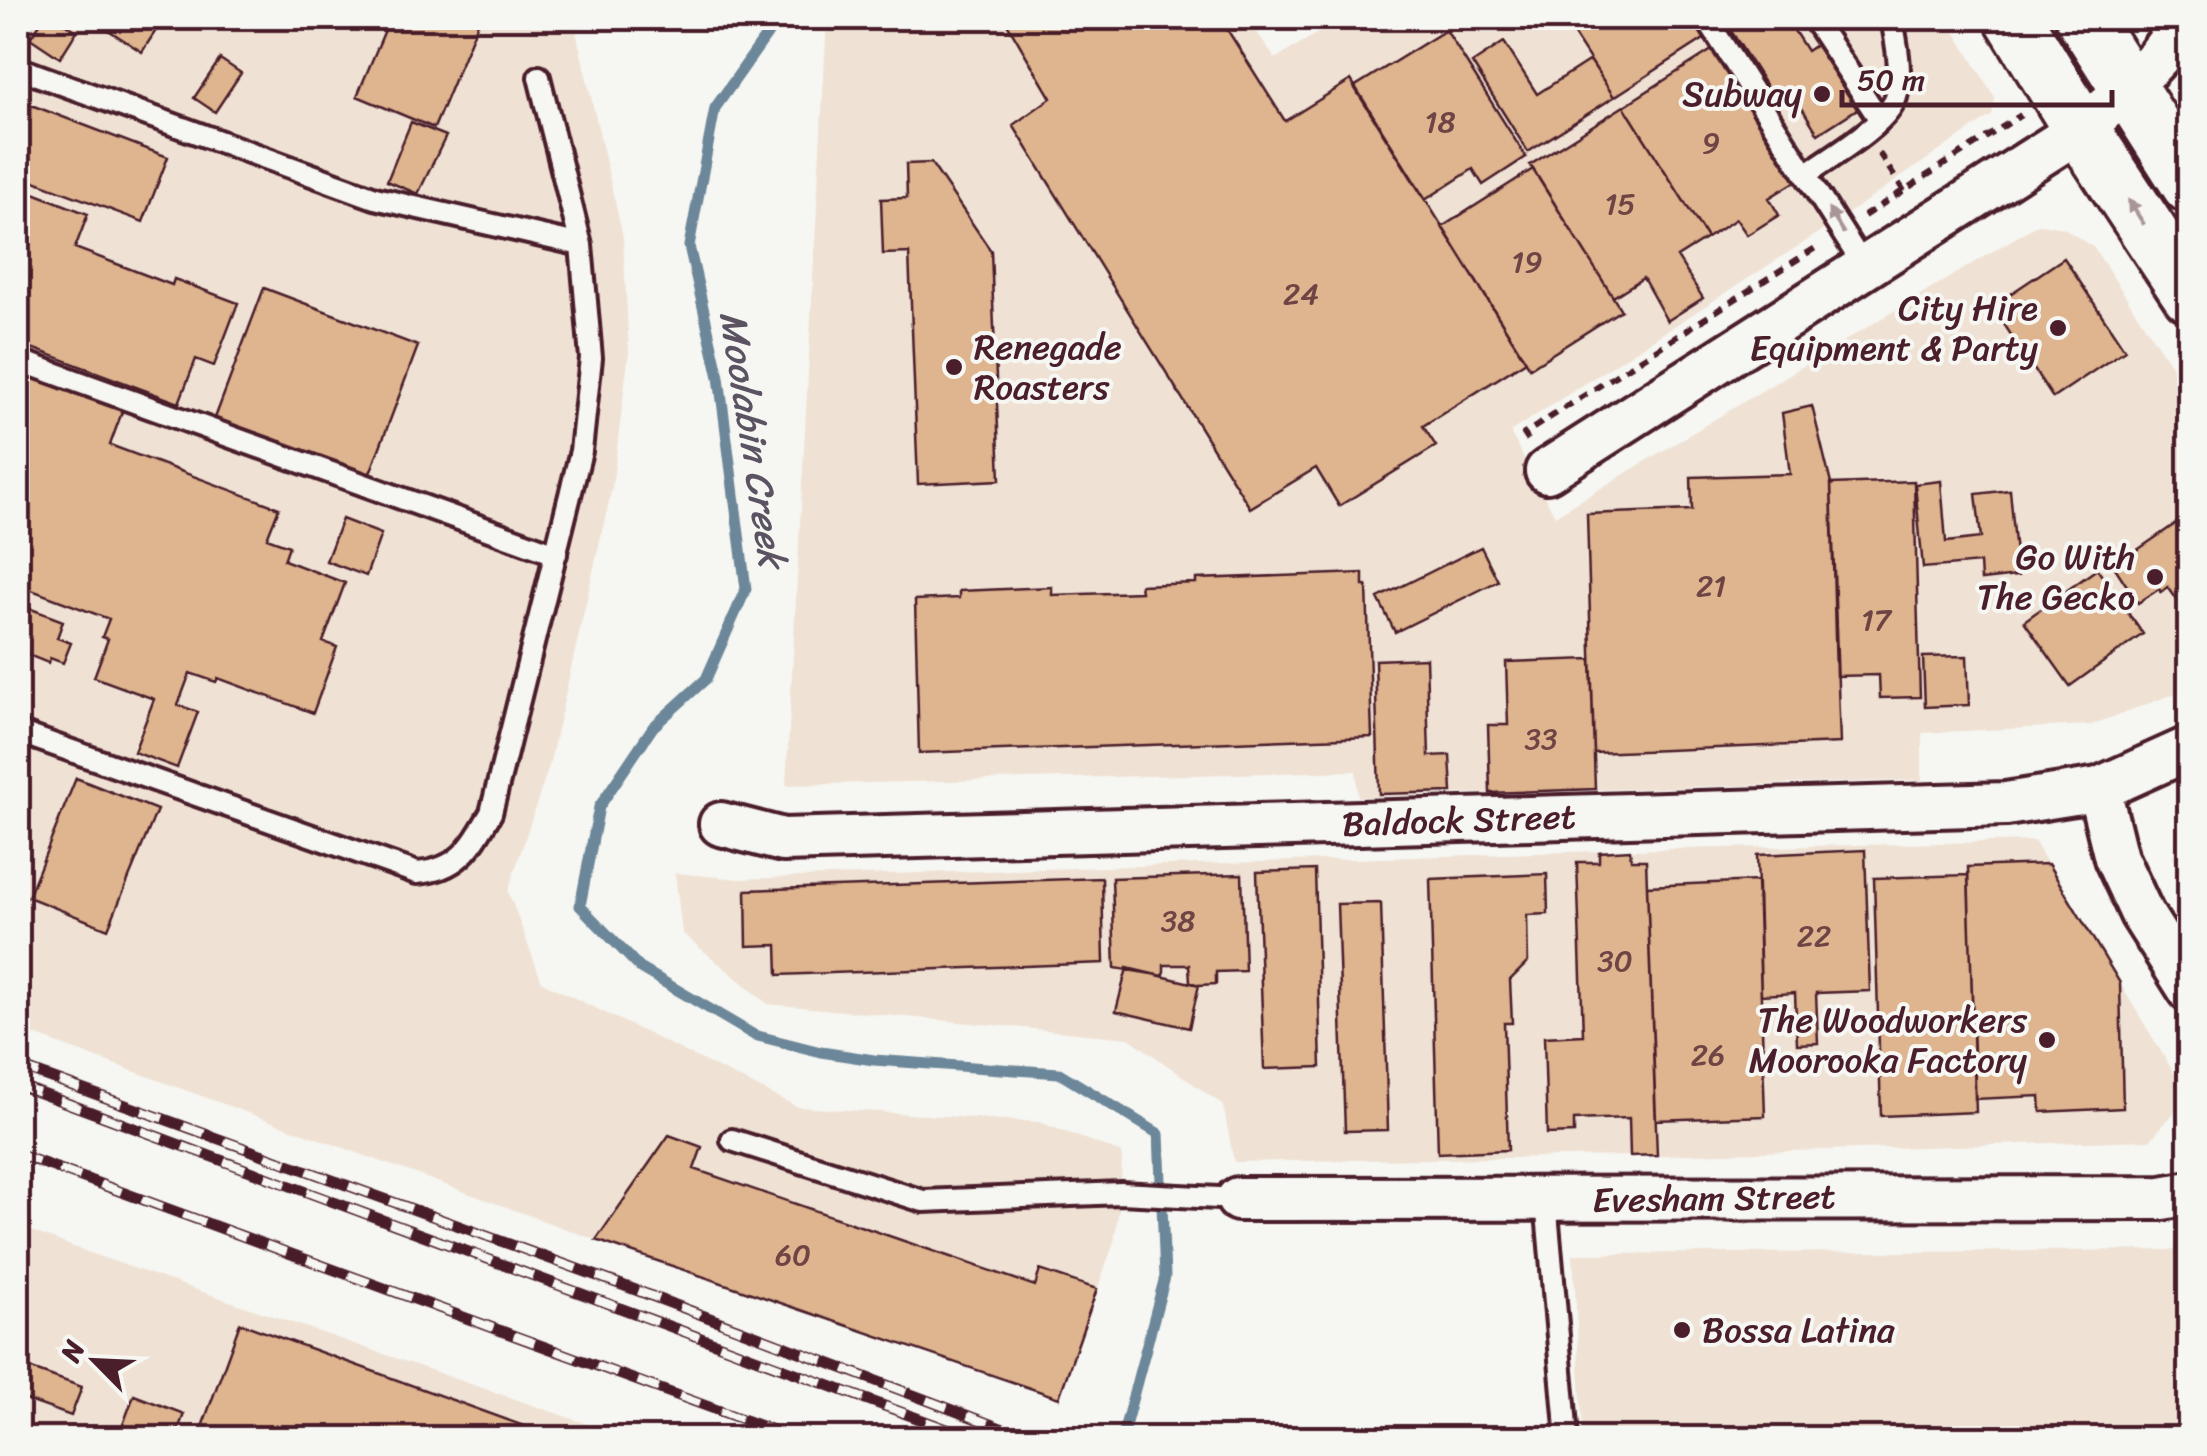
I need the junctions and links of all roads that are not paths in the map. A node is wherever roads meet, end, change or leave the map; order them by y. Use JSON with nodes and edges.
{"nodes":[{"id":1,"x":1706,"y":18,"type":"edge"},
{"id":2,"x":1813,"y":18,"type":"edge"},
{"id":3,"x":1892,"y":18,"type":"edge"},
{"id":4,"x":2013,"y":18,"type":"edge"},
{"id":5,"x":2084,"y":18,"type":"edge"},
{"id":6,"x":2187,"y":18,"type":"edge"},
{"id":7,"x":18,"y":68,"type":"edge"},
{"id":8,"x":539,"y":77,"type":"dead end"},
{"id":9,"x":2128,"y":89,"type":"junction"},
{"id":10,"x":1880,"y":120,"type":"junction"},
{"id":11,"x":2080,"y":129,"type":"junction"},
{"id":12,"x":1806,"y":174,"type":"junction"},
{"id":13,"x":2190,"y":185,"type":"edge"},
{"id":14,"x":580,"y":245,"type":"junction"},
{"id":15,"x":1865,"y":268,"type":"junction"},
{"id":16,"x":2190,"y":294,"type":"edge"},
{"id":17,"x":18,"y":360,"type":"edge"},
{"id":18,"x":1539,"y":458,"type":"road end"},
{"id":19,"x":556,"y":554,"type":"junction"},
{"id":20,"x":18,"y":732,"type":"edge"},
{"id":21,"x":2190,"y":748,"type":"edge"},
{"id":22,"x":2099,"y":789,"type":"junction"},
{"id":23,"x":720,"y":824,"type":"dead end"},
{"id":24,"x":2190,"y":990,"type":"edge"},
{"id":25,"x":732,"y":1140,"type":"dead end"},
{"id":26,"x":2190,"y":1193,"type":"edge"},
{"id":27,"x":1238,"y":1199,"type":"joint"},
{"id":28,"x":1546,"y":1201,"type":"junction"},
{"id":29,"x":1567,"y":1438,"type":"edge"}],
"edges":[{"from":1,"to":12,"type":"lane"},
{"from":2,"to":10,"type":"lane"},
{"from":3,"to":10,"type":"lane"},
{"from":4,"to":11,"type":"highway"},
{"from":5,"to":9,"type":"highway"},
{"from":6,"to":9,"type":"street"},
{"from":7,"to":14,"type":"lane"},
{"from":8,"to":14,"type":"lane"},
{"from":9,"to":11,"type":"street"},
{"from":9,"to":13,"type":"highway"},
{"from":10,"to":12,"type":"lane"},
{"from":11,"to":15,"type":"street"},
{"from":16,"to":11,"type":"highway","one_way":true},
{"from":15,"to":12,"type":"lane","one_way":true},
{"from":14,"to":19,"type":"lane"},
{"from":15,"to":18,"type":"street"},
{"from":17,"to":19,"type":"lane"},
{"from":19,"to":20,"type":"lane"},
{"from":21,"to":22,"type":"street","name":"Baldock Street"},
{"from":22,"to":23,"type":"street","name":"Baldock Street"},
{"from":22,"to":24,"type":"street"},
{"from":25,"to":27,"type":"lane"},
{"from":26,"to":28,"type":"street","name":"Evesham Street"},
{"from":27,"to":28,"type":"street","name":"Evesham Street"},
{"from":28,"to":29,"type":"lane"}]}
